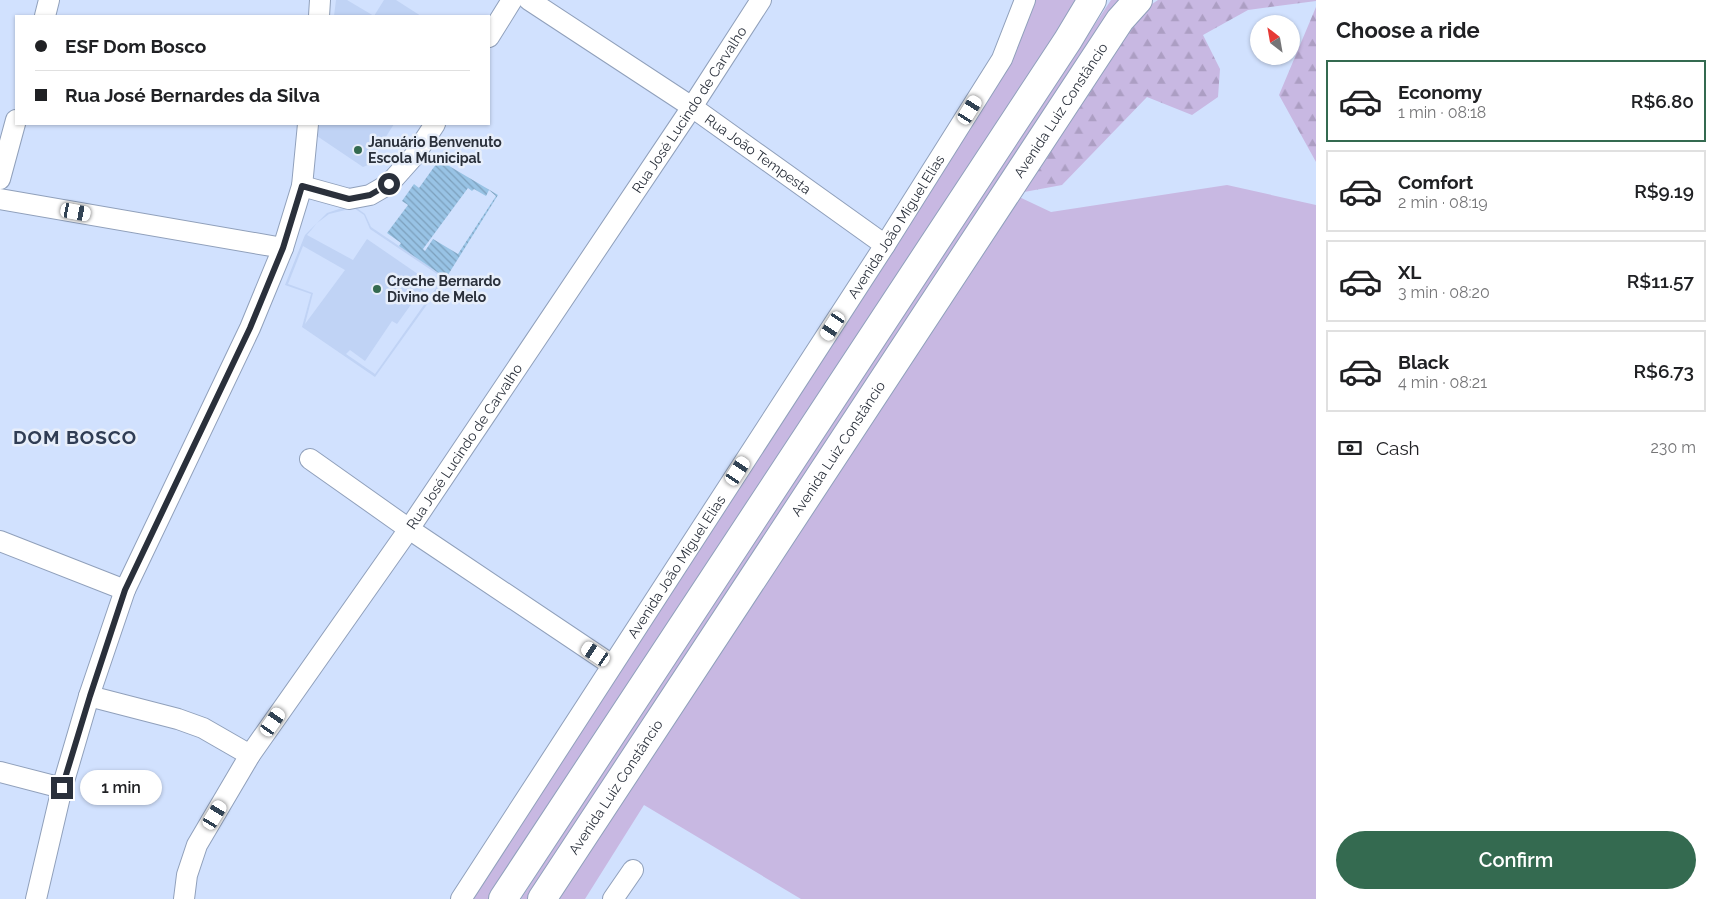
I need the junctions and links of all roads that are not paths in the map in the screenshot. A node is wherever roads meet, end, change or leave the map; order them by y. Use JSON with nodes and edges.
{"nodes":[{"id":1,"x":49,"y":0,"type":"edge"},
{"id":2,"x":320,"y":0,"type":"edge"},
{"id":3,"x":512,"y":0,"type":"edge"},
{"id":4,"x":529,"y":0,"type":"edge"},
{"id":5,"x":762,"y":0,"type":"edge"},
{"id":6,"x":1024,"y":0,"type":"edge"},
{"id":7,"x":1092,"y":0,"type":"edge"},
{"id":8,"x":1138,"y":0,"type":"edge"},
{"id":9,"x":45,"y":15,"type":"edge"},
{"id":10,"x":319,"y":15,"type":"edge"},
{"id":11,"x":490,"y":35,"type":"edge"},
{"id":12,"x":692,"y":107,"type":"junction"},
{"id":13,"x":15,"y":124,"type":"edge"},
{"id":14,"x":308,"y":125,"type":"edge"},
{"id":15,"x":434,"y":125,"type":"edge"},
{"id":16,"x":0,"y":179,"type":"edge"},
{"id":17,"x":302,"y":186,"type":"junction"},
{"id":18,"x":0,"y":199,"type":"edge"},
{"id":19,"x":885,"y":245,"type":"junction"},
{"id":20,"x":283,"y":248,"type":"junction"},
{"id":21,"x":310,"y":459,"type":"dead end"},
{"id":22,"x":409,"y":529,"type":"junction"},
{"id":23,"x":0,"y":541,"type":"edge"},
{"id":24,"x":125,"y":590,"type":"junction"},
{"id":25,"x":612,"y":665,"type":"junction"},
{"id":26,"x":90,"y":696,"type":"junction"},
{"id":27,"x":250,"y":754,"type":"junction"},
{"id":28,"x":0,"y":772,"type":"edge"},
{"id":29,"x":62,"y":788,"type":"junction"},
{"id":30,"x":633,"y":870,"type":"dead end"},
{"id":31,"x":36,"y":899,"type":"edge"},
{"id":32,"x":184,"y":899,"type":"edge"},
{"id":33,"x":461,"y":899,"type":"edge"},
{"id":34,"x":503,"y":899,"type":"edge"},
{"id":35,"x":542,"y":899,"type":"edge"},
{"id":36,"x":613,"y":899,"type":"edge"}],
"edges":[{"from":1,"to":9,"type":"street"},
{"from":2,"to":10,"type":"street"},
{"from":3,"to":11,"type":"street"},
{"from":4,"to":12,"type":"street","name":"Rua João Tempesta"},
{"from":5,"to":12,"type":"street","name":"Rua José Lucindo de Carvalho"},
{"from":6,"to":19,"type":"street","name":"Avenida João Miguel Elias"},
{"from":7,"to":34,"type":"main road"},
{"from":8,"to":35,"type":"main road","name":"Avenida Luiz Constâncio"},
{"from":12,"to":19,"type":"street","name":"Rua João Tempesta"},
{"from":12,"to":22,"type":"street","name":"Rua José Lucindo de Carvalho"},
{"from":13,"to":16,"type":"street"},
{"from":14,"to":17,"type":"street"},
{"from":15,"to":17,"type":"street"},
{"from":17,"to":20,"type":"street"},
{"from":18,"to":20,"type":"street"},
{"from":19,"to":25,"type":"street","name":"Avenida João Miguel Elias"},
{"from":20,"to":24,"type":"street"},
{"from":21,"to":22,"type":"street"},
{"from":22,"to":25,"type":"street"},
{"from":22,"to":27,"type":"street","name":"Rua José Lucindo de Carvalho"},
{"from":23,"to":24,"type":"street"},
{"from":24,"to":26,"type":"street"},
{"from":25,"to":33,"type":"street","name":"Avenida João Miguel Elias"},
{"from":26,"to":27,"type":"street"},
{"from":26,"to":29,"type":"street"},
{"from":27,"to":32,"type":"street","name":"Rua José Lucindo de Carvalho"},
{"from":28,"to":29,"type":"street"},
{"from":29,"to":31,"type":"street"},
{"from":30,"to":36,"type":"street"}]}
